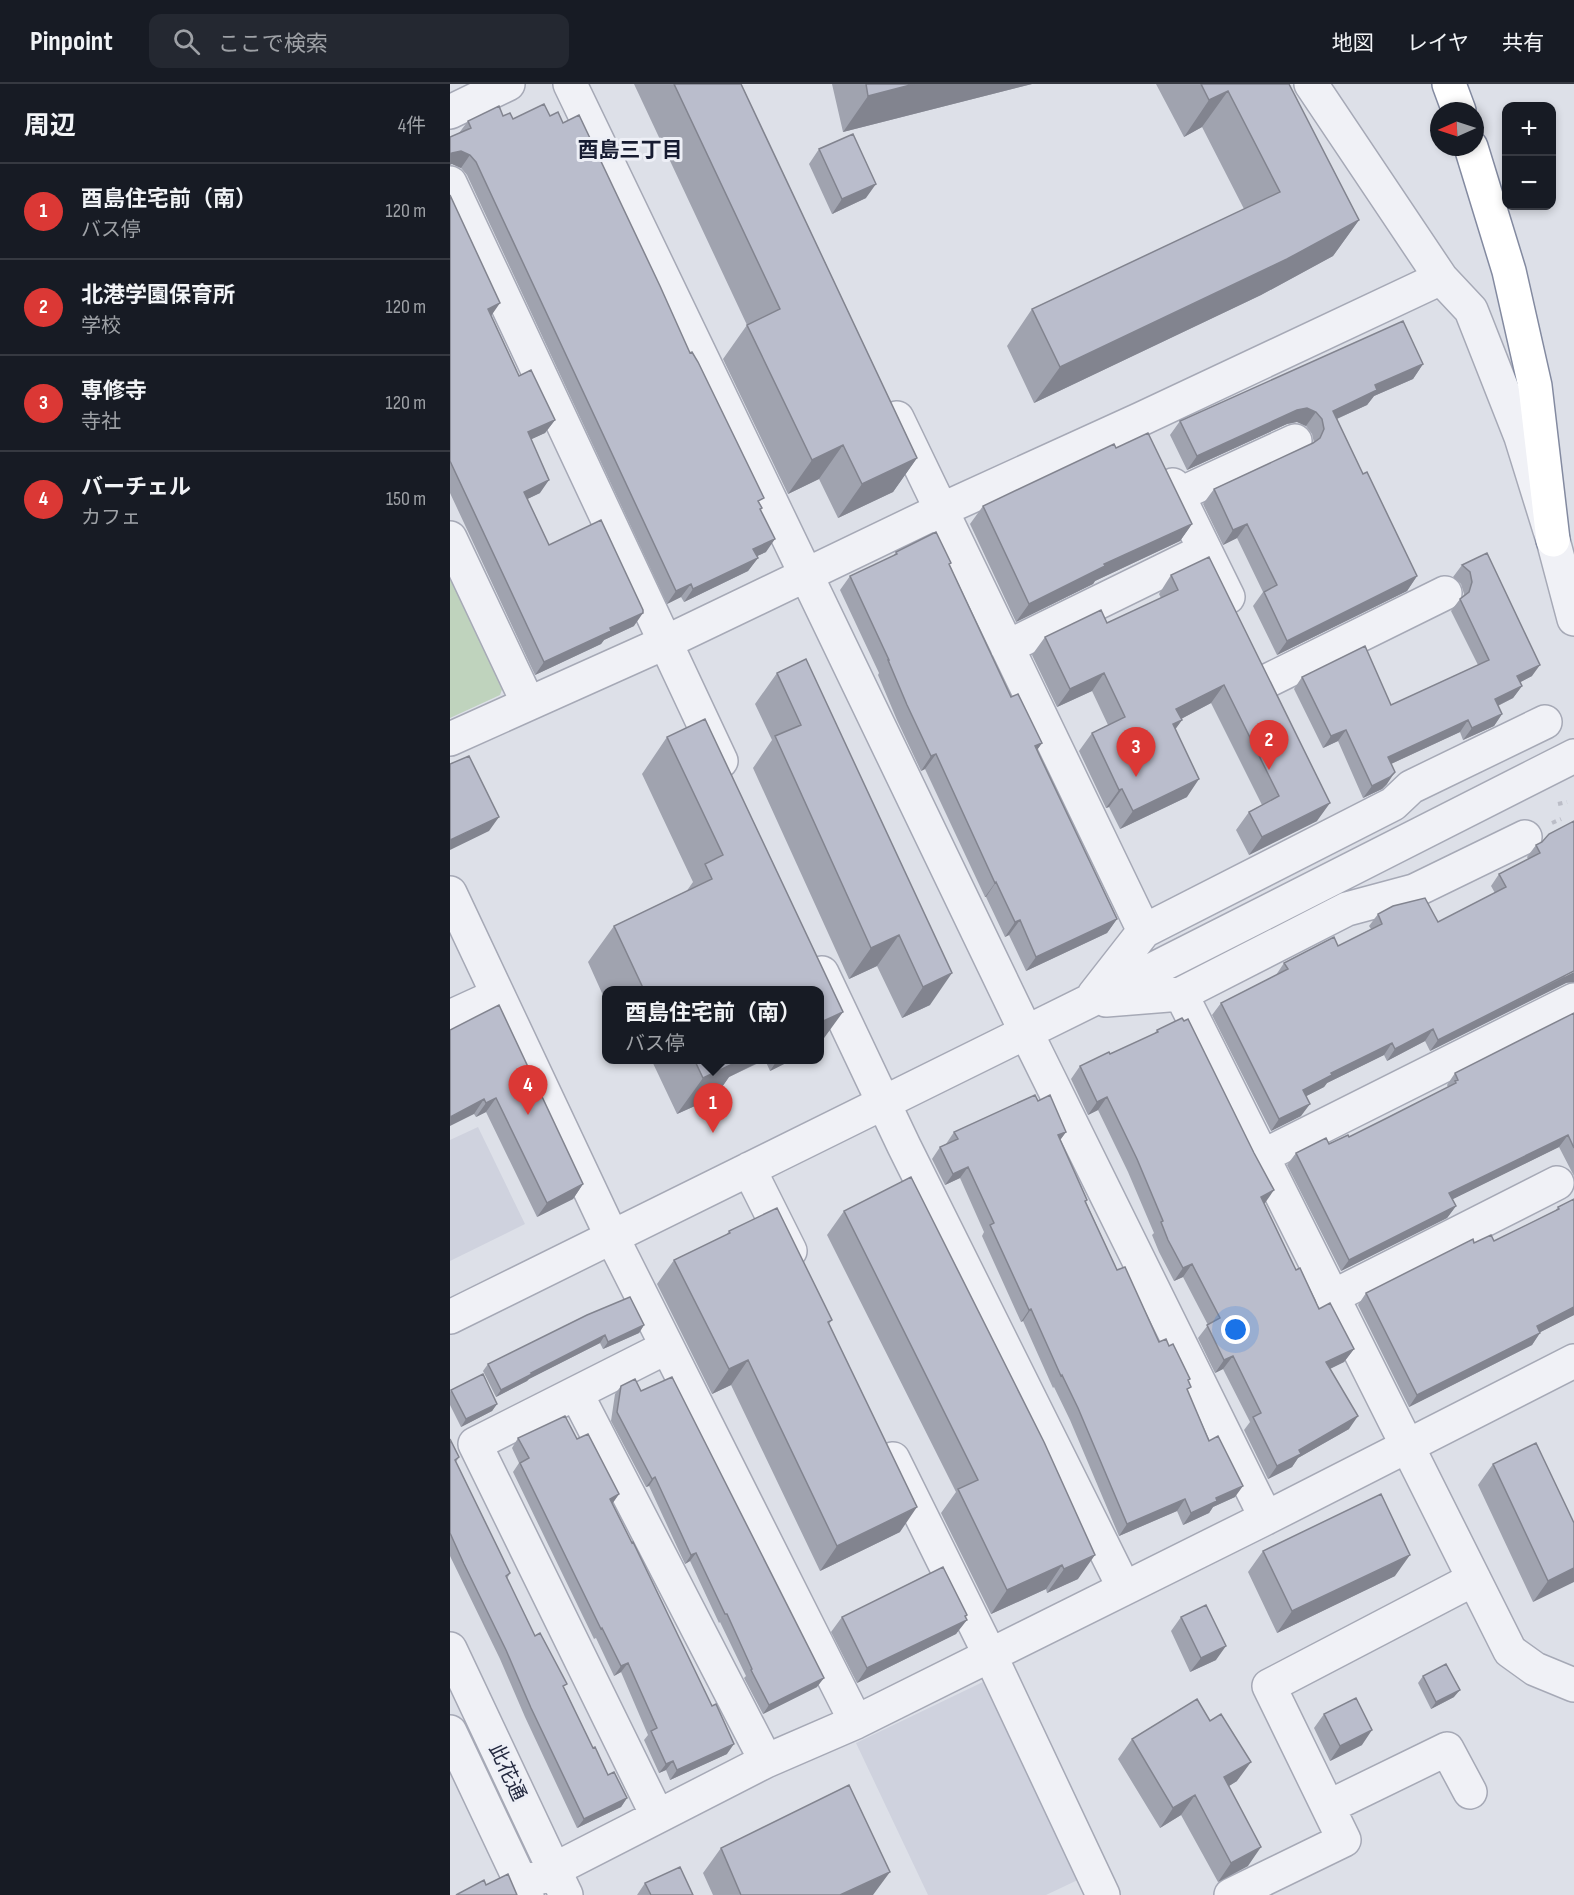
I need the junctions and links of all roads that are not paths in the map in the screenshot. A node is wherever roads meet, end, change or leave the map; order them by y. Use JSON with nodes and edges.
{"nodes":[{"id":1,"x":508,"y":84,"type":"edge"},
{"id":2,"x":570,"y":84,"type":"edge"},
{"id":3,"x":1311,"y":84,"type":"edge"},
{"id":4,"x":1449,"y":84,"type":"edge"},
{"id":5,"x":1455,"y":102,"type":"edge"},
{"id":6,"x":450,"y":112,"type":"edge"},
{"id":7,"x":1474,"y":156,"type":"edge"},
{"id":8,"x":450,"y":183,"type":"edge"},
{"id":9,"x":1441,"y":278,"type":"junction"},
{"id":10,"x":882,"y":387,"type":"edge"},
{"id":11,"x":1151,"y":441,"type":"junction"},
{"id":12,"x":1295,"y":441,"type":"dead end"},
{"id":13,"x":1178,"y":495,"type":"junction"},
{"id":14,"x":941,"y":510,"type":"junction"},
{"id":15,"x":450,"y":538,"type":"edge"},
{"id":16,"x":1553,"y":540,"type":"junction"},
{"id":17,"x":1205,"y":550,"type":"junction"},
{"id":18,"x":806,"y":575,"type":"junction"},
{"id":19,"x":1445,"y":593,"type":"dead end"},
{"id":20,"x":1574,"y":619,"type":"edge"},
{"id":21,"x":1239,"y":620,"type":"edge"},
{"id":22,"x":664,"y":643,"type":"junction"},
{"id":23,"x":1008,"y":647,"type":"junction"},
{"id":24,"x":1254,"y":650,"type":"edge"},
{"id":25,"x":528,"y":703,"type":"junction"},
{"id":26,"x":1545,"y":722,"type":"dead end"},
{"id":27,"x":450,"y":739,"type":"edge"},
{"id":28,"x":1574,"y":756,"type":"edge"},
{"id":29,"x":731,"y":783,"type":"edge"},
{"id":30,"x":1524,"y":837,"type":"dead end"},
{"id":31,"x":450,"y":893,"type":"edge"},
{"id":32,"x":1144,"y":931,"type":"junction"},
{"id":33,"x":808,"y":945,"type":"edge"},
{"id":34,"x":1181,"y":994,"type":"junction"},
{"id":35,"x":498,"y":995,"type":"junction"},
{"id":36,"x":1574,"y":1000,"type":"edge"},
{"id":37,"x":1089,"y":1002,"type":"junction"},
{"id":38,"x":450,"y":1017,"type":"edge"},
{"id":39,"x":1026,"y":1032,"type":"junction"},
{"id":40,"x":883,"y":1103,"type":"junction"},
{"id":41,"x":1261,"y":1157,"type":"junction"},
{"id":42,"x":749,"y":1169,"type":"junction"},
{"id":43,"x":1557,"y":1183,"type":"dead end"},
{"id":44,"x":612,"y":1237,"type":"junction"},
{"id":45,"x":804,"y":1279,"type":"edge"},
{"id":46,"x":1332,"y":1297,"type":"junction"},
{"id":47,"x":450,"y":1317,"type":"edge"},
{"id":48,"x":667,"y":1347,"type":"junction"},
{"id":49,"x":1574,"y":1361,"type":"edge"},
{"id":50,"x":576,"y":1393,"type":"junction"},
{"id":51,"x":878,"y":1429,"type":"edge"},
{"id":52,"x":1407,"y":1446,"type":"junction"},
{"id":53,"x":1266,"y":1518,"type":"junction"},
{"id":54,"x":1473,"y":1579,"type":"junction"},
{"id":55,"x":1124,"y":1588,"type":"junction"},
{"id":56,"x":450,"y":1649,"type":"edge"},
{"id":57,"x":990,"y":1655,"type":"junction"},
{"id":58,"x":1574,"y":1685,"type":"edge"},
{"id":59,"x":855,"y":1722,"type":"junction"},
{"id":60,"x":450,"y":1732,"type":"edge"},
{"id":61,"x":766,"y":1761,"type":"junction"},
{"id":62,"x":1470,"y":1792,"type":"dead end"},
{"id":63,"x":1328,"y":1807,"type":"junction"},
{"id":64,"x":657,"y":1815,"type":"junction"},
{"id":65,"x":560,"y":1882,"type":"edge"},
{"id":66,"x":524,"y":1890,"type":"edge"},
{"id":67,"x":1103,"y":1895,"type":"edge"},
{"id":68,"x":1231,"y":1895,"type":"edge"}],
"edges":[{"from":1,"to":6,"type":"street"},
{"from":2,"to":18,"type":"street"},
{"from":3,"to":9,"type":"street"},
{"from":4,"to":5,"type":"highway"},
{"from":7,"to":16,"type":"highway"},
{"from":8,"to":22,"type":"street"},
{"from":9,"to":11,"type":"street"},
{"from":9,"to":16,"type":"street"},
{"from":10,"to":14,"type":"street"},
{"from":11,"to":13,"type":"street"},
{"from":11,"to":14,"type":"street"},
{"from":12,"to":13,"type":"street"},
{"from":13,"to":17,"type":"street"},
{"from":14,"to":18,"type":"street"},
{"from":14,"to":23,"type":"street"},
{"from":15,"to":25,"type":"street"},
{"from":16,"to":20,"type":"street"},
{"from":17,"to":21,"type":"street"},
{"from":17,"to":23,"type":"street"},
{"from":18,"to":22,"type":"street"},
{"from":18,"to":39,"type":"street"},
{"from":19,"to":24,"type":"street"},
{"from":22,"to":25,"type":"street"},
{"from":22,"to":29,"type":"street"},
{"from":23,"to":32,"type":"street"},
{"from":25,"to":27,"type":"street"},
{"from":26,"to":32,"type":"street"},
{"from":28,"to":37,"type":"street"},
{"from":30,"to":34,"type":"street"},
{"from":31,"to":35,"type":"street"},
{"from":32,"to":37,"type":"street"},
{"from":33,"to":40,"type":"street"},
{"from":34,"to":37,"type":"street"},
{"from":34,"to":41,"type":"street"},
{"from":35,"to":38,"type":"street"},
{"from":35,"to":44,"type":"street"},
{"from":36,"to":41,"type":"street"},
{"from":37,"to":39,"type":"street"},
{"from":39,"to":40,"type":"street"},
{"from":39,"to":53,"type":"street"},
{"from":40,"to":42,"type":"street"},
{"from":40,"to":55,"type":"street"},
{"from":41,"to":46,"type":"street"},
{"from":42,"to":44,"type":"street"},
{"from":42,"to":45,"type":"street"},
{"from":43,"to":46,"type":"street"},
{"from":44,"to":47,"type":"street"},
{"from":44,"to":48,"type":"street"},
{"from":46,"to":52,"type":"street"},
{"from":48,"to":50,"type":"street"},
{"from":48,"to":59,"type":"street"},
{"from":49,"to":52,"type":"street"},
{"from":50,"to":61,"type":"street"},
{"from":50,"to":64,"type":"street"},
{"from":51,"to":57,"type":"street"},
{"from":52,"to":53,"type":"street"},
{"from":52,"to":54,"type":"street"},
{"from":53,"to":55,"type":"street"},
{"from":54,"to":58,"type":"street"},
{"from":54,"to":63,"type":"street"},
{"from":55,"to":57,"type":"street"},
{"from":56,"to":65,"type":"street","name":"此花通"},
{"from":57,"to":59,"type":"street"},
{"from":57,"to":67,"type":"street"},
{"from":59,"to":61,"type":"street"},
{"from":60,"to":66,"type":"street","name":"此花通"},
{"from":61,"to":64,"type":"street"},
{"from":62,"to":63,"type":"street"},
{"from":63,"to":68,"type":"street"},
{"from":64,"to":65,"type":"street"},
{"from":65,"to":66,"type":"street"}]}
